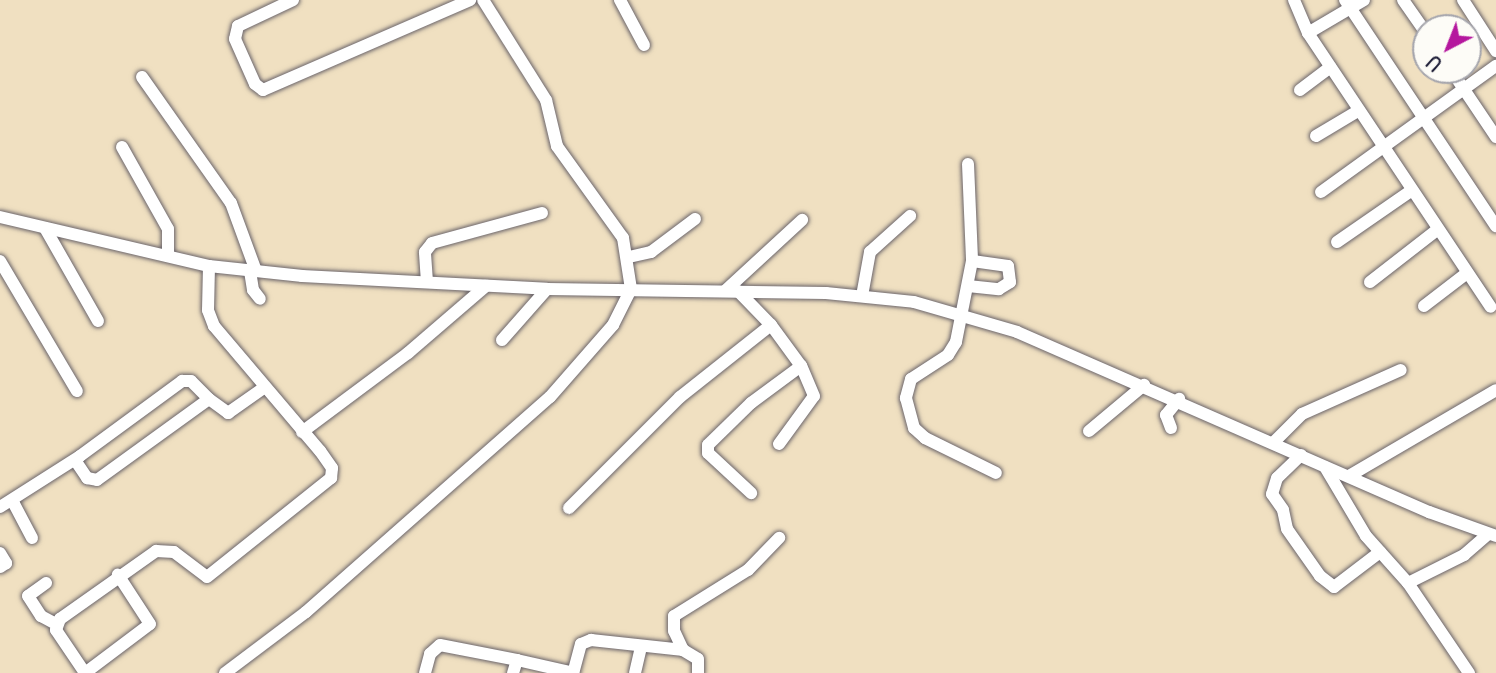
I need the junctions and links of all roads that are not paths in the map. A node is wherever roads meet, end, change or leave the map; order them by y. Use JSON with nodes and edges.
{"nodes":[{"id":1,"x":293,"y":0,"type":"edge"},
{"id":2,"x":470,"y":0,"type":"edge"},
{"id":3,"x":484,"y":0,"type":"edge"},
{"id":4,"x":1294,"y":0,"type":"edge"},
{"id":5,"x":1364,"y":0,"type":"edge"},
{"id":6,"x":1463,"y":0,"type":"edge"},
{"id":7,"x":624,"y":2,"type":"edge"},
{"id":8,"x":1347,"y":5,"type":"edge"},
{"id":9,"x":1490,"y":30,"type":"edge"},
{"id":10,"x":1308,"y":33,"type":"junction"},
{"id":11,"x":644,"y":45,"type":"dead end"},
{"id":12,"x":1496,"y":51,"type":"edge"},
{"id":13,"x":1496,"y":66,"type":"edge"},
{"id":14,"x":1330,"y":67,"type":"junction"},
{"id":15,"x":142,"y":76,"type":"dead end"},
{"id":16,"x":1460,"y":84,"type":"edge"},
{"id":17,"x":1463,"y":89,"type":"junction"},
{"id":18,"x":1300,"y":90,"type":"dead end"},
{"id":19,"x":1358,"y":111,"type":"junction"},
{"id":20,"x":1422,"y":116,"type":"junction"},
{"id":21,"x":1317,"y":136,"type":"dead end"},
{"id":22,"x":1496,"y":137,"type":"edge"},
{"id":23,"x":1383,"y":145,"type":"junction"},
{"id":24,"x":122,"y":147,"type":"dead end"},
{"id":25,"x":968,"y":164,"type":"dead end"},
{"id":26,"x":1412,"y":190,"type":"junction"},
{"id":27,"x":1321,"y":192,"type":"dead end"},
{"id":28,"x":542,"y":213,"type":"dead end"},
{"id":29,"x":910,"y":216,"type":"dead end"},
{"id":30,"x":0,"y":217,"type":"edge"},
{"id":31,"x":695,"y":219,"type":"dead end"},
{"id":32,"x":802,"y":220,"type":"dead end"},
{"id":33,"x":1496,"y":226,"type":"edge"},
{"id":34,"x":46,"y":228,"type":"junction"},
{"id":35,"x":1438,"y":229,"type":"junction"},
{"id":36,"x":1337,"y":242,"type":"dead end"},
{"id":37,"x":168,"y":257,"type":"junction"},
{"id":38,"x":629,"y":257,"type":"junction"},
{"id":39,"x":0,"y":261,"type":"edge"},
{"id":40,"x":972,"y":261,"type":"junction"},
{"id":41,"x":209,"y":266,"type":"junction"},
{"id":42,"x":253,"y":271,"type":"junction"},
{"id":43,"x":1467,"y":273,"type":"junction"},
{"id":44,"x":427,"y":282,"type":"junction"},
{"id":45,"x":1370,"y":282,"type":"dead end"},
{"id":46,"x":486,"y":286,"type":"junction"},
{"id":47,"x":968,"y":286,"type":"junction"},
{"id":48,"x":547,"y":289,"type":"junction"},
{"id":49,"x":631,"y":289,"type":"junction"},
{"id":50,"x":731,"y":291,"type":"junction"},
{"id":51,"x":862,"y":296,"type":"junction"},
{"id":52,"x":260,"y":299,"type":"dead end"},
{"id":53,"x":1424,"y":306,"type":"dead end"},
{"id":54,"x":1491,"y":307,"type":"dead end"},
{"id":55,"x":960,"y":313,"type":"junction"},
{"id":56,"x":98,"y":321,"type":"dead end"},
{"id":57,"x":771,"y":325,"type":"junction"},
{"id":58,"x":502,"y":340,"type":"dead end"},
{"id":59,"x":801,"y":366,"type":"junction"},
{"id":60,"x":1401,"y":370,"type":"dead end"},
{"id":61,"x":1144,"y":385,"type":"junction"},
{"id":62,"x":265,"y":387,"type":"junction"},
{"id":63,"x":1496,"y":390,"type":"edge"},
{"id":64,"x":77,"y":391,"type":"dead end"},
{"id":65,"x":209,"y":399,"type":"junction"},
{"id":66,"x":1179,"y":399,"type":"junction"},
{"id":67,"x":1171,"y":429,"type":"dead end"},
{"id":68,"x":1089,"y":431,"type":"dead end"},
{"id":69,"x":302,"y":432,"type":"junction"},
{"id":70,"x":1274,"y":442,"type":"junction"},
{"id":71,"x":779,"y":444,"type":"dead end"},
{"id":72,"x":1301,"y":455,"type":"junction"},
{"id":73,"x":75,"y":460,"type":"junction"},
{"id":74,"x":1325,"y":467,"type":"junction"},
{"id":75,"x":996,"y":473,"type":"dead end"},
{"id":76,"x":1349,"y":477,"type":"junction"},
{"id":77,"x":751,"y":493,"type":"dead end"},
{"id":78,"x":12,"y":500,"type":"junction"},
{"id":79,"x":0,"y":507,"type":"edge"},
{"id":80,"x":569,"y":508,"type":"dead end"},
{"id":81,"x":1492,"y":535,"type":"edge"},
{"id":82,"x":32,"y":538,"type":"dead end"},
{"id":83,"x":779,"y":538,"type":"dead end"},
{"id":84,"x":0,"y":552,"type":"edge"},
{"id":85,"x":1380,"y":552,"type":"junction"},
{"id":86,"x":0,"y":567,"type":"edge"},
{"id":87,"x":118,"y":575,"type":"junction"},
{"id":88,"x":46,"y":583,"type":"dead end"},
{"id":89,"x":1408,"y":583,"type":"junction"},
{"id":90,"x":55,"y":624,"type":"junction"},
{"id":91,"x":641,"y":648,"type":"junction"},
{"id":92,"x":683,"y":650,"type":"junction"},
{"id":93,"x":515,"y":667,"type":"edge"},
{"id":94,"x":243,"y":668,"type":"edge"},
{"id":95,"x":574,"y":671,"type":"edge"},
{"id":96,"x":85,"y":673,"type":"edge"},
{"id":97,"x":225,"y":673,"type":"edge"},
{"id":98,"x":425,"y":673,"type":"edge"},
{"id":99,"x":635,"y":673,"type":"edge"},
{"id":100,"x":698,"y":673,"type":"edge"},
{"id":101,"x":1469,"y":673,"type":"edge"}],
"edges":[{"from":1,"to":2,"type":"street"},
{"from":3,"to":38,"type":"street"},
{"from":4,"to":10,"type":"street"},
{"from":5,"to":8,"type":"street"},
{"from":6,"to":9,"type":"street"},
{"from":7,"to":11,"type":"street"},
{"from":8,"to":10,"type":"street"},
{"from":8,"to":20,"type":"street"},
{"from":9,"to":12,"type":"street"},
{"from":10,"to":14,"type":"street"},
{"from":13,"to":17,"type":"street"},
{"from":14,"to":18,"type":"street"},
{"from":14,"to":19,"type":"street"},
{"from":15,"to":42,"type":"street"},
{"from":16,"to":17,"type":"street"},
{"from":17,"to":20,"type":"street"},
{"from":17,"to":22,"type":"street"},
{"from":19,"to":21,"type":"street"},
{"from":19,"to":23,"type":"street"},
{"from":20,"to":23,"type":"street"},
{"from":20,"to":33,"type":"street"},
{"from":23,"to":26,"type":"street"},
{"from":23,"to":27,"type":"street"},
{"from":24,"to":37,"type":"street"},
{"from":25,"to":40,"type":"street"},
{"from":26,"to":35,"type":"street"},
{"from":26,"to":36,"type":"street"},
{"from":28,"to":44,"type":"street"},
{"from":29,"to":51,"type":"street"},
{"from":30,"to":34,"type":"street"},
{"from":31,"to":38,"type":"street"},
{"from":32,"to":50,"type":"street"},
{"from":34,"to":37,"type":"street"},
{"from":34,"to":56,"type":"street"},
{"from":35,"to":43,"type":"street"},
{"from":35,"to":45,"type":"street"},
{"from":37,"to":41,"type":"street"},
{"from":38,"to":49,"type":"street"},
{"from":39,"to":64,"type":"street"},
{"from":40,"to":47,"type":"street"},
{"from":40,"to":47,"type":"street"},
{"from":41,"to":42,"type":"street"},
{"from":41,"to":62,"type":"street"},
{"from":42,"to":44,"type":"street"},
{"from":42,"to":52,"type":"street"},
{"from":43,"to":53,"type":"street"},
{"from":43,"to":54,"type":"street"},
{"from":44,"to":46,"type":"street"},
{"from":46,"to":48,"type":"street"},
{"from":46,"to":69,"type":"street"},
{"from":47,"to":55,"type":"street"},
{"from":48,"to":49,"type":"street"},
{"from":48,"to":58,"type":"street"},
{"from":49,"to":50,"type":"street"},
{"from":49,"to":94,"type":"street"},
{"from":50,"to":51,"type":"street"},
{"from":50,"to":57,"type":"street"},
{"from":51,"to":55,"type":"street"},
{"from":55,"to":61,"type":"street"},
{"from":55,"to":75,"type":"street"},
{"from":57,"to":59,"type":"street"},
{"from":57,"to":80,"type":"street"},
{"from":59,"to":71,"type":"street"},
{"from":59,"to":77,"type":"street"},
{"from":60,"to":70,"type":"street"},
{"from":61,"to":66,"type":"street"},
{"from":61,"to":68,"type":"street"},
{"from":62,"to":65,"type":"street"},
{"from":62,"to":69,"type":"street"},
{"from":63,"to":76,"type":"street"},
{"from":65,"to":73,"type":"street"},
{"from":65,"to":73,"type":"street"},
{"from":66,"to":67,"type":"street"},
{"from":66,"to":70,"type":"street"},
{"from":69,"to":87,"type":"street"},
{"from":70,"to":72,"type":"street"},
{"from":72,"to":74,"type":"street"},
{"from":72,"to":85,"type":"street"},
{"from":73,"to":78,"type":"street"},
{"from":74,"to":76,"type":"street"},
{"from":74,"to":85,"type":"street"},
{"from":76,"to":81,"type":"street"},
{"from":78,"to":79,"type":"street"},
{"from":78,"to":82,"type":"street"},
{"from":81,"to":89,"type":"street"},
{"from":83,"to":92,"type":"street"},
{"from":84,"to":86,"type":"street"},
{"from":85,"to":89,"type":"street"},
{"from":87,"to":90,"type":"street"},
{"from":87,"to":96,"type":"street"},
{"from":88,"to":90,"type":"street"},
{"from":89,"to":101,"type":"street"},
{"from":90,"to":96,"type":"street"},
{"from":91,"to":92,"type":"street"},
{"from":91,"to":95,"type":"street"},
{"from":91,"to":99,"type":"street"},
{"from":92,"to":100,"type":"street"},
{"from":93,"to":95,"type":"street"},
{"from":93,"to":98,"type":"street"},
{"from":94,"to":97,"type":"street"}]}
